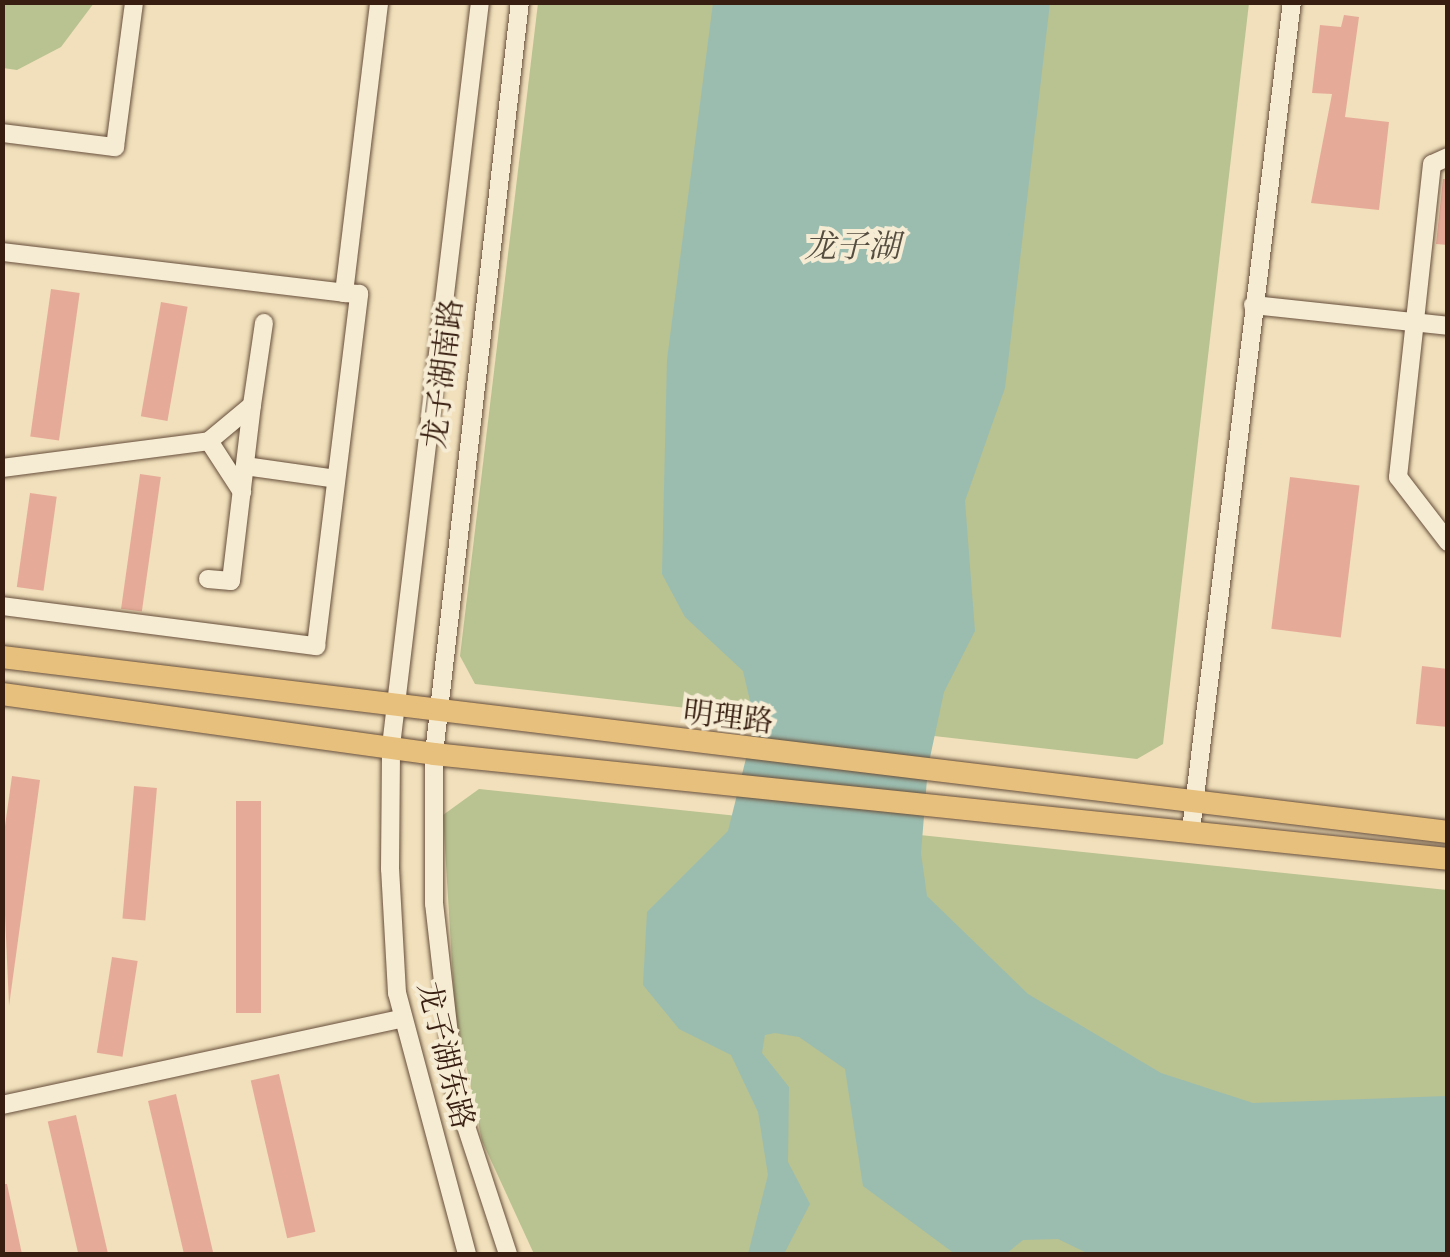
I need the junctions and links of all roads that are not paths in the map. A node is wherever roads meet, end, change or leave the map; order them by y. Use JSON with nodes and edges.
{"nodes":[{"id":1,"x":134,"y":2,"type":"edge"},
{"id":2,"x":379,"y":2,"type":"edge"},
{"id":3,"x":480,"y":2,"type":"edge"},
{"id":4,"x":520,"y":2,"type":"edge"},
{"id":5,"x":1292,"y":2,"type":"edge"},
{"id":6,"x":2,"y":132,"type":"edge"},
{"id":7,"x":1448,"y":157,"type":"edge"},
{"id":8,"x":2,"y":252,"type":"edge"},
{"id":9,"x":344,"y":294,"type":"junction"},
{"id":10,"x":1253,"y":305,"type":"junction"},
{"id":11,"x":1415,"y":322,"type":"junction"},
{"id":12,"x":264,"y":323,"type":"dead end"},
{"id":13,"x":1448,"y":326,"type":"edge"},
{"id":14,"x":252,"y":405,"type":"junction"},
{"id":15,"x":208,"y":441,"type":"junction"},
{"id":16,"x":245,"y":466,"type":"junction"},
{"id":17,"x":2,"y":468,"type":"edge"},
{"id":18,"x":336,"y":479,"type":"junction"},
{"id":19,"x":242,"y":492,"type":"junction"},
{"id":20,"x":1448,"y":542,"type":"edge"},
{"id":21,"x":208,"y":579,"type":"dead end"},
{"id":22,"x":2,"y":606,"type":"edge"},
{"id":23,"x":2,"y":657,"type":"edge"},
{"id":24,"x":2,"y":694,"type":"edge"},
{"id":25,"x":396,"y":706,"type":"junction"},
{"id":26,"x":437,"y":715,"type":"junction"},
{"id":27,"x":391,"y":746,"type":"junction"},
{"id":28,"x":434,"y":754,"type":"junction"},
{"id":29,"x":1194,"y":805,"type":"junction"},
{"id":30,"x":1191,"y":830,"type":"junction"},
{"id":31,"x":1448,"y":832,"type":"edge"},
{"id":32,"x":1448,"y":859,"type":"edge"},
{"id":33,"x":403,"y":1018,"type":"junction"},
{"id":34,"x":2,"y":1104,"type":"edge"},
{"id":35,"x":467,"y":1254,"type":"edge"},
{"id":36,"x":508,"y":1254,"type":"edge"}],
"edges":[{"from":1,"to":6,"type":"street"},
{"from":2,"to":9,"type":"street"},
{"from":3,"to":25,"type":"street","name":"龙子湖南路"},
{"from":4,"to":26,"type":"street","name":"龙子湖南路"},
{"from":5,"to":10,"type":"street"},
{"from":7,"to":11,"type":"street"},
{"from":8,"to":9,"type":"street"},
{"from":9,"to":18,"type":"street"},
{"from":10,"to":11,"type":"street"},
{"from":10,"to":29,"type":"street"},
{"from":11,"to":13,"type":"street"},
{"from":11,"to":20,"type":"street"},
{"from":12,"to":14,"type":"street"},
{"from":14,"to":15,"type":"street"},
{"from":14,"to":16,"type":"street"},
{"from":15,"to":17,"type":"street"},
{"from":15,"to":19,"type":"street"},
{"from":16,"to":18,"type":"street"},
{"from":16,"to":19,"type":"street"},
{"from":18,"to":22,"type":"street"},
{"from":19,"to":21,"type":"street"},
{"from":23,"to":25,"type":"main road","name":"明理路"},
{"from":24,"to":27,"type":"main road"},
{"from":25,"to":26,"type":"main road","name":"明理路"},
{"from":25,"to":27,"type":"street","name":"龙子湖南路"},
{"from":26,"to":28,"type":"street","name":"龙子湖南路"},
{"from":26,"to":29,"type":"main road","name":"明理路"},
{"from":27,"to":28,"type":"main road"},
{"from":27,"to":33,"type":"street","name":"龙子湖东路"},
{"from":28,"to":30,"type":"main road"},
{"from":28,"to":36,"type":"street","name":"龙子湖东路"},
{"from":29,"to":30,"type":"street"},
{"from":29,"to":31,"type":"main road","name":"明理路"},
{"from":30,"to":32,"type":"main road"},
{"from":33,"to":34,"type":"street"},
{"from":33,"to":35,"type":"street","name":"龙子湖东路"}]}
